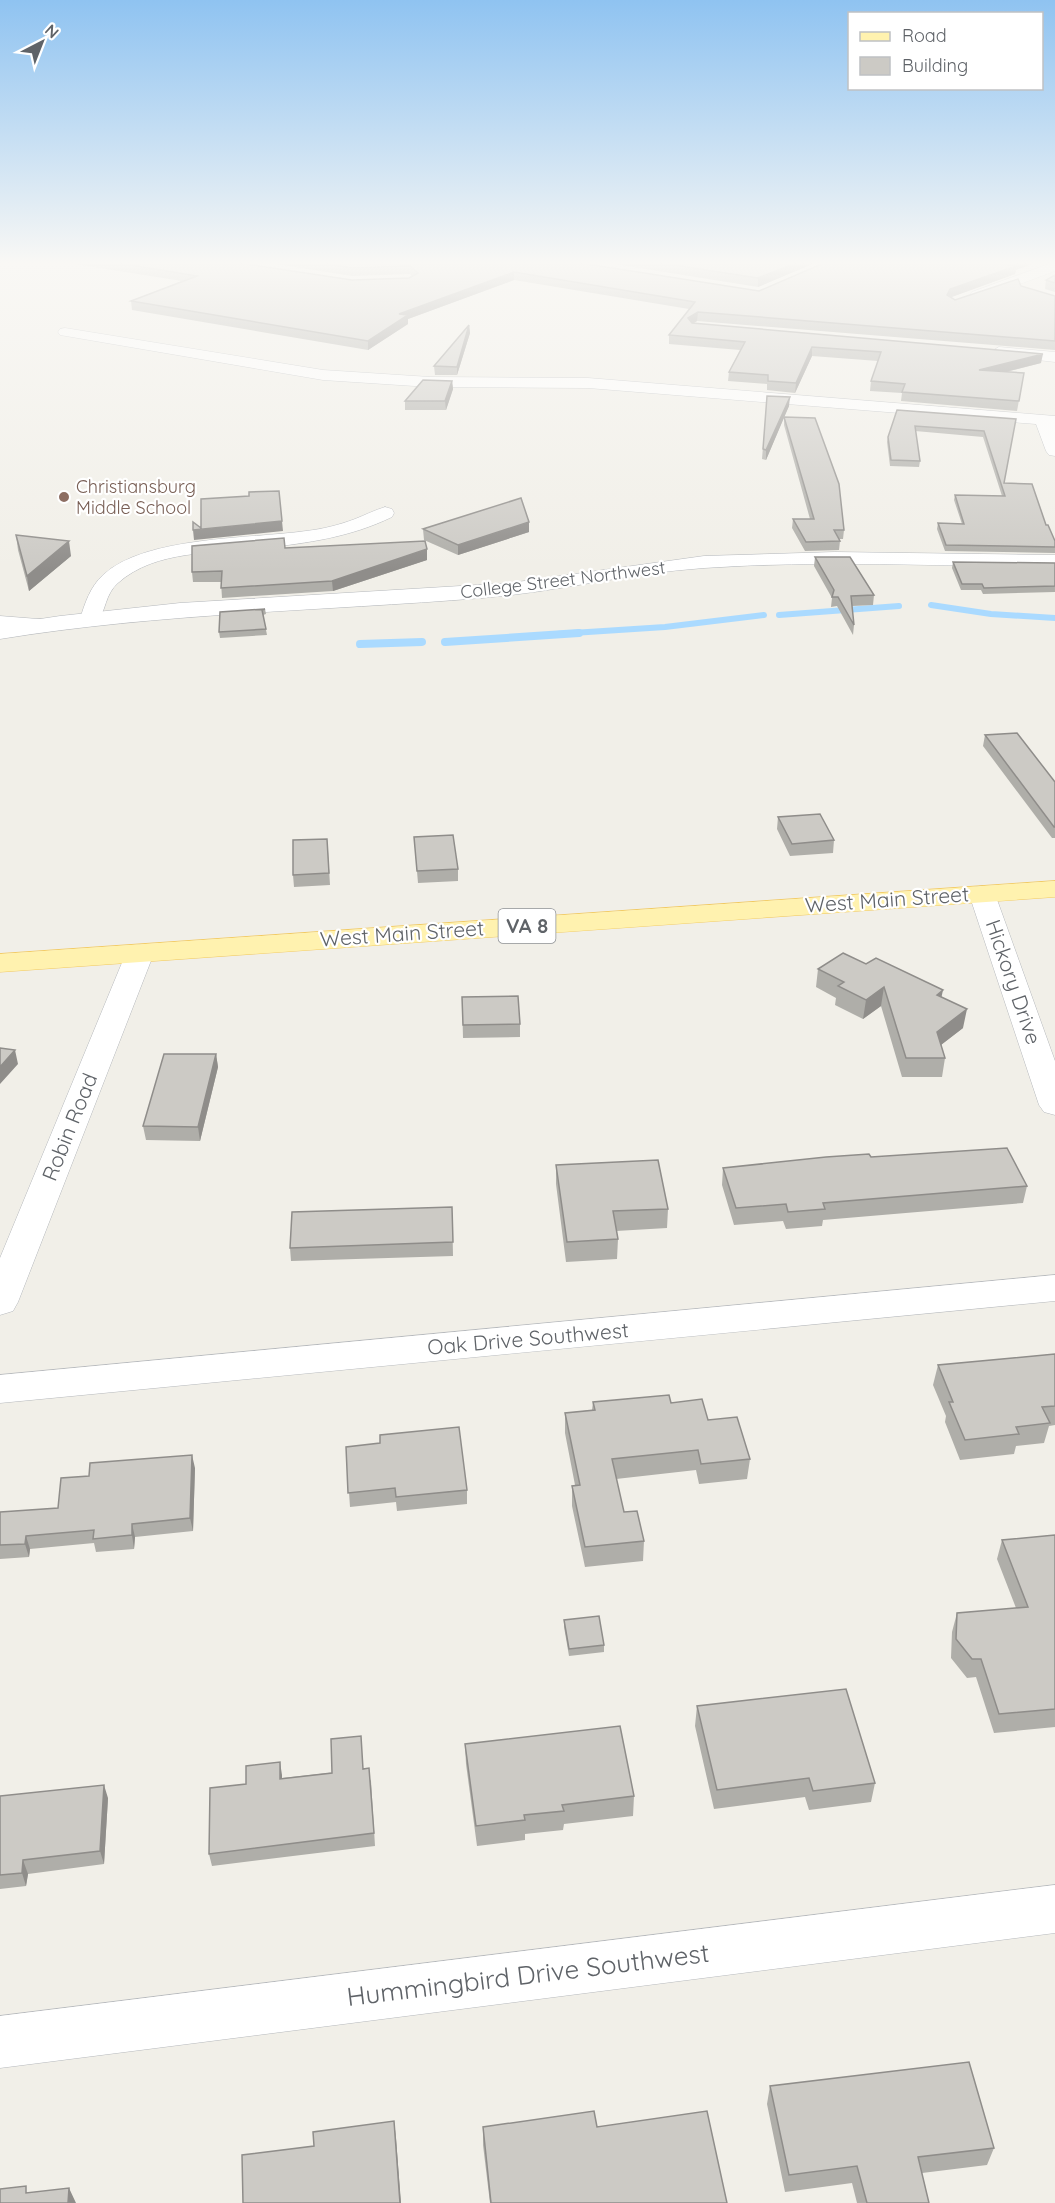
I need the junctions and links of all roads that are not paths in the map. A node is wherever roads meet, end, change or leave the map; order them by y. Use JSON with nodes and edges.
{"nodes":[{"id":1,"x":253,"y":365,"type":"edge"},
{"id":2,"x":1049,"y":421,"type":"edge"},
{"id":3,"x":1055,"y":451,"type":"edge"},
{"id":4,"x":385,"y":513,"type":"dead end"},
{"id":5,"x":1055,"y":561,"type":"edge"},
{"id":6,"x":90,"y":619,"type":"junction"},
{"id":7,"x":0,"y":622,"type":"edge"},
{"id":8,"x":44,"y":624,"type":"junction"},
{"id":9,"x":0,"y":632,"type":"edge"},
{"id":10,"x":1055,"y":889,"type":"edge"},
{"id":11,"x":982,"y":894,"type":"junction"},
{"id":12,"x":140,"y":953,"type":"junction"},
{"id":13,"x":0,"y":963,"type":"edge"},
{"id":14,"x":1055,"y":1104,"type":"edge"},
{"id":15,"x":1055,"y":1288,"type":"edge"},
{"id":16,"x":0,"y":1302,"type":"edge"},
{"id":17,"x":0,"y":1389,"type":"edge"},
{"id":18,"x":1055,"y":1909,"type":"edge"},
{"id":19,"x":0,"y":2042,"type":"edge"}],
"edges":[{"from":1,"to":2,"type":"street"},
{"from":2,"to":3,"type":"street"},
{"from":4,"to":6,"type":"street"},
{"from":5,"to":6,"type":"street","name":"College Street Northwest"},
{"from":6,"to":8,"type":"street","name":"College Street Northwest"},
{"from":7,"to":8,"type":"street"},
{"from":8,"to":9,"type":"street","name":"College Street Northwest"},
{"from":10,"to":11,"type":"main road","name":"West Main Street","number":"VA 8"},
{"from":11,"to":12,"type":"main road","name":"West Main Street","number":"VA 8"},
{"from":11,"to":14,"type":"street","name":"Hickory Drive"},
{"from":12,"to":13,"type":"main road","name":"West Main Street","number":"VA 8"},
{"from":12,"to":16,"type":"street","name":"Robin Road"},
{"from":15,"to":17,"type":"street","name":"Oak Drive Southwest"},
{"from":18,"to":19,"type":"street","name":"Hummingbird Drive Southwest"}]}
